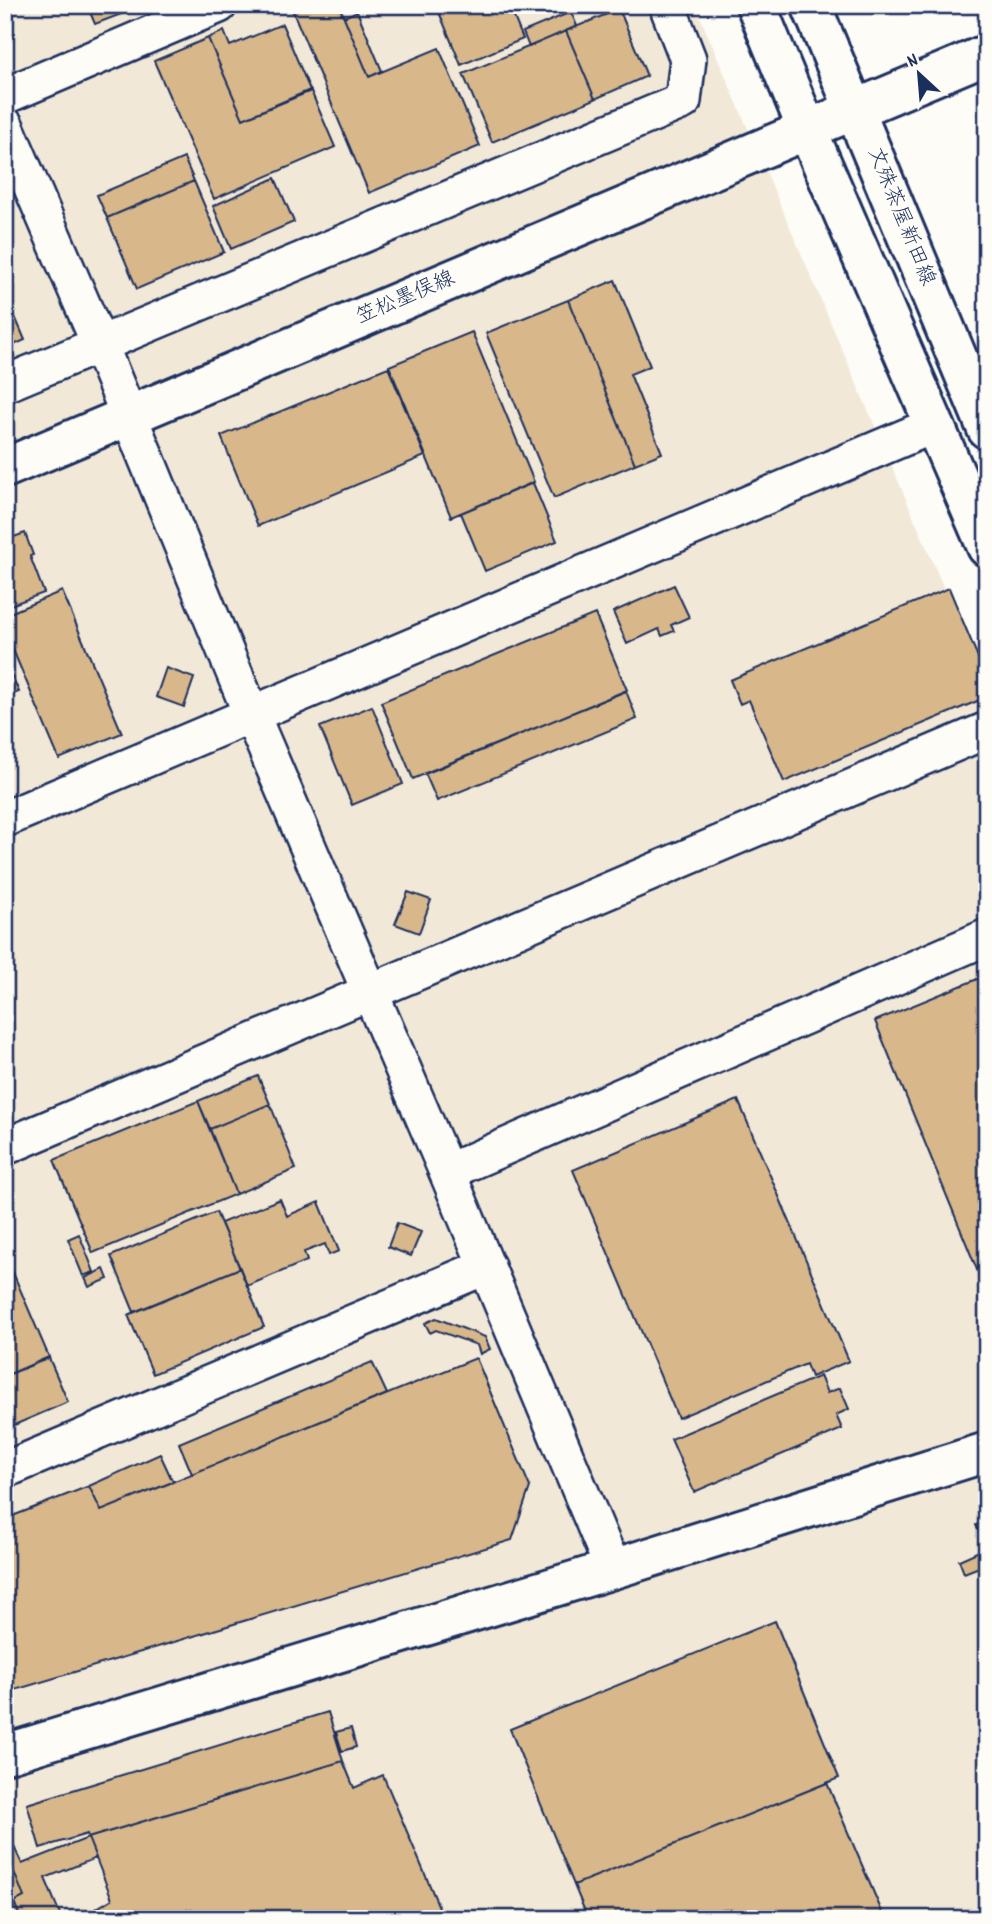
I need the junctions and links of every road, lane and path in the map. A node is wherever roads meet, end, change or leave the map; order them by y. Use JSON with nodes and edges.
{"nodes":[{"id":1,"x":219,"y":5,"type":"edge"},
{"id":2,"x":667,"y":5,"type":"edge"},
{"id":3,"x":756,"y":5,"type":"edge"},
{"id":4,"x":811,"y":5,"type":"edge"},
{"id":5,"x":987,"y":54,"type":"edge"},
{"id":6,"x":5,"y":96,"type":"edge"},
{"id":7,"x":855,"y":109,"type":"junction"},
{"id":8,"x":5,"y":125,"type":"edge"},
{"id":9,"x":807,"y":129,"type":"junction"},
{"id":10,"x":99,"y":343,"type":"junction"},
{"id":11,"x":5,"y":384,"type":"edge"},
{"id":12,"x":128,"y":416,"type":"junction"},
{"id":13,"x":934,"y":425,"type":"junction"},
{"id":14,"x":987,"y":429,"type":"edge"},
{"id":15,"x":5,"y":467,"type":"edge"},
{"id":16,"x":987,"y":547,"type":"edge"},
{"id":17,"x":252,"y":716,"type":"junction"},
{"id":18,"x":987,"y":730,"type":"edge"},
{"id":19,"x":5,"y":819,"type":"edge"},
{"id":20,"x":987,"y":937,"type":"edge"},
{"id":21,"x":370,"y":993,"type":"junction"},
{"id":22,"x":5,"y":1147,"type":"edge"},
{"id":23,"x":447,"y":1172,"type":"junction"},
{"id":24,"x":486,"y":1266,"type":"junction"},
{"id":25,"x":987,"y":1452,"type":"edge"},
{"id":26,"x":5,"y":1471,"type":"edge"},
{"id":27,"x":613,"y":1569,"type":"junction"},
{"id":28,"x":5,"y":1755,"type":"edge"}],
"edges":[{"from":1,"to":6,"type":"street"},
{"from":2,"to":10,"type":"street"},
{"from":3,"to":9,"type":"main road"},
{"from":4,"to":7,"type":"main road","name":"文殊茶屋新田線"},
{"from":5,"to":7,"type":"main road","name":"笠松墨俣線"},
{"from":7,"to":9,"type":"main road","name":"笠松墨俣線"},
{"from":7,"to":14,"type":"main road","name":"文殊茶屋新田線"},
{"from":8,"to":10,"type":"street"},
{"from":9,"to":12,"type":"main road","name":"笠松墨俣線"},
{"from":9,"to":13,"type":"main road"},
{"from":10,"to":11,"type":"street"},
{"from":10,"to":12,"type":"street"},
{"from":12,"to":15,"type":"main road","name":"笠松墨俣線"},
{"from":12,"to":17,"type":"street"},
{"from":13,"to":16,"type":"main road"},
{"from":13,"to":17,"type":"street"},
{"from":17,"to":19,"type":"street"},
{"from":17,"to":21,"type":"street"},
{"from":18,"to":21,"type":"street"},
{"from":20,"to":23,"type":"street"},
{"from":21,"to":22,"type":"street"},
{"from":21,"to":23,"type":"street"},
{"from":23,"to":24,"type":"street"},
{"from":24,"to":26,"type":"street"},
{"from":24,"to":27,"type":"street"},
{"from":25,"to":27,"type":"main road"},
{"from":27,"to":28,"type":"main road"}]}
